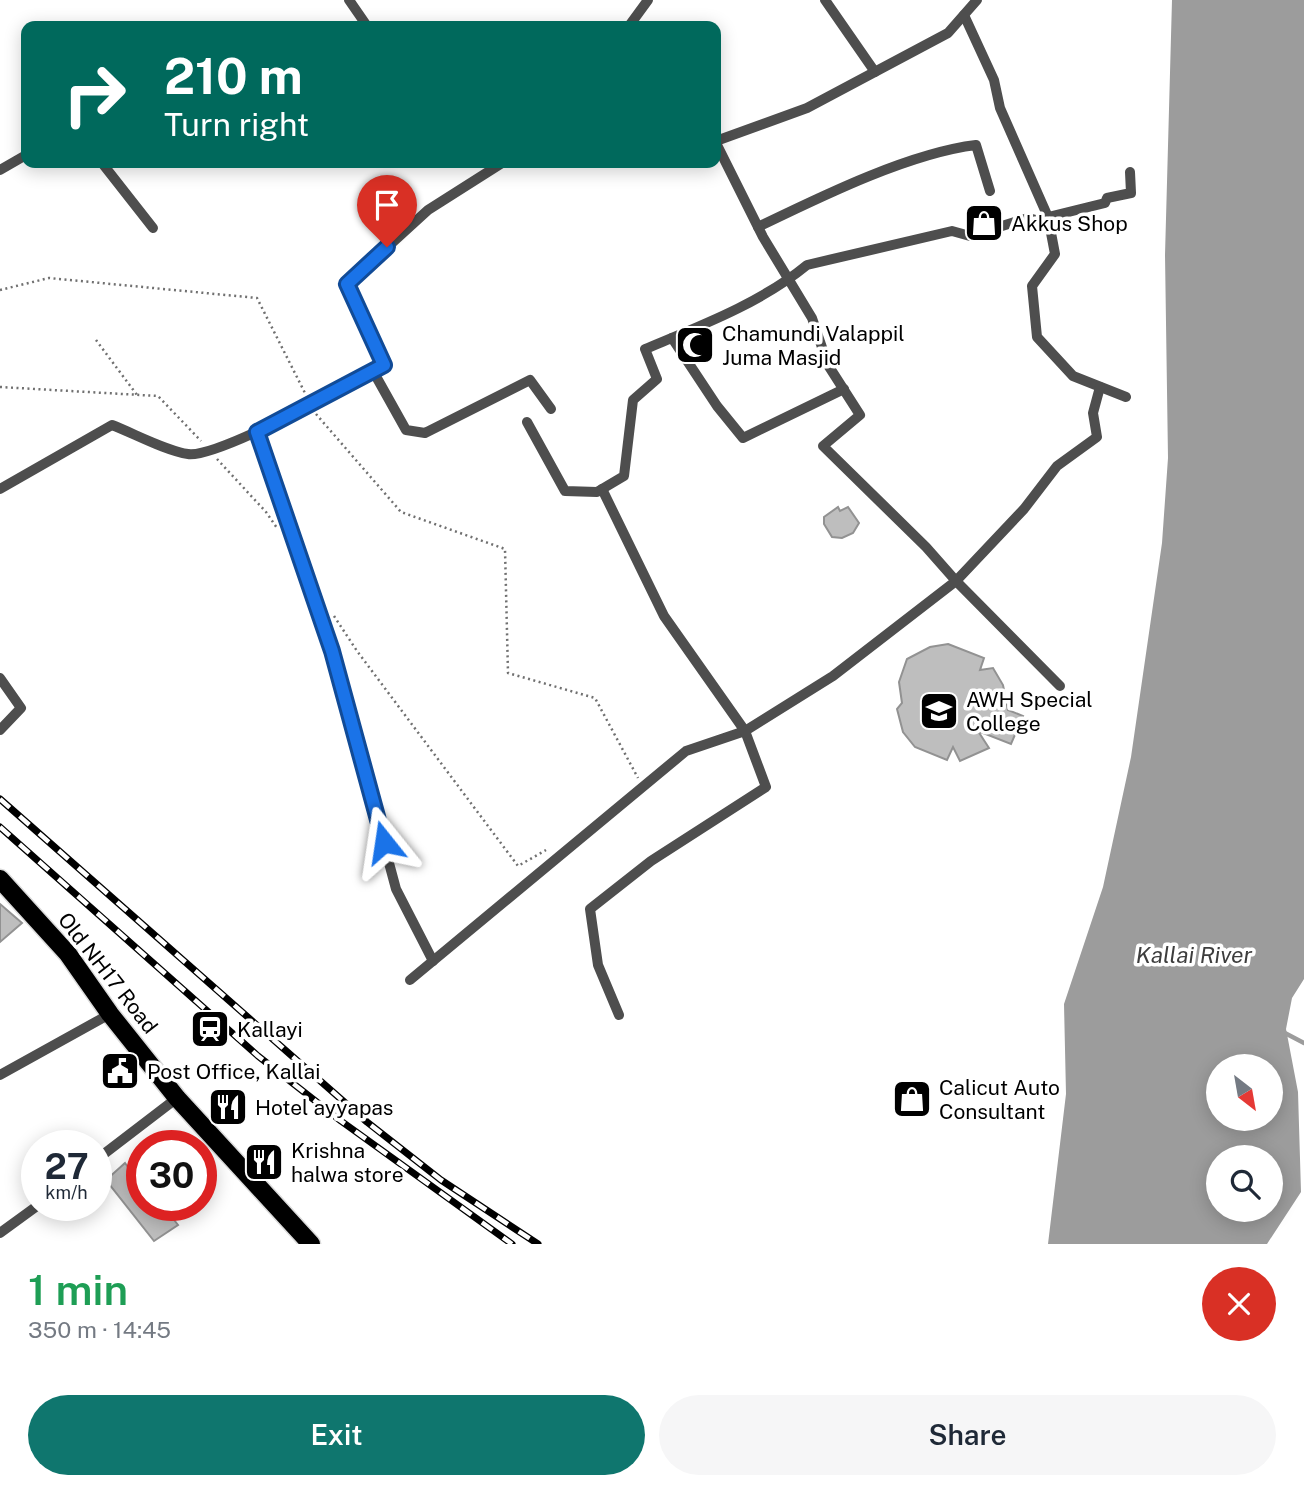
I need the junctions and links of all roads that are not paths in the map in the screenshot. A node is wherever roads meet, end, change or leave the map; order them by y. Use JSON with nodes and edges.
{"nodes":[{"id":1,"x":349,"y":0,"type":"edge"},
{"id":2,"x":648,"y":0,"type":"edge"},
{"id":3,"x":825,"y":0,"type":"edge"},
{"id":4,"x":977,"y":0,"type":"edge"},
{"id":5,"x":964,"y":15,"type":"junction"},
{"id":6,"x":364,"y":21,"type":"edge"},
{"id":7,"x":633,"y":21,"type":"edge"},
{"id":8,"x":875,"y":72,"type":"junction"},
{"id":9,"x":721,"y":140,"type":"edge"},
{"id":10,"x":721,"y":152,"type":"edge"},
{"id":11,"x":21,"y":158,"type":"edge"},
{"id":12,"x":106,"y":168,"type":"edge"},
{"id":13,"x":483,"y":168,"type":"edge"},
{"id":14,"x":494,"y":168,"type":"edge"},
{"id":15,"x":0,"y":170,"type":"edge"},
{"id":16,"x":487,"y":172,"type":"junction"},
{"id":17,"x":1130,"y":172,"type":"dead end"},
{"id":18,"x":990,"y":191,"type":"dead end"},
{"id":19,"x":1048,"y":217,"type":"junction"},
{"id":20,"x":758,"y":227,"type":"junction"},
{"id":21,"x":153,"y":228,"type":"dead end"},
{"id":22,"x":789,"y":280,"type":"junction"},
{"id":23,"x":672,"y":338,"type":"junction"},
{"id":24,"x":373,"y":371,"type":"junction"},
{"id":25,"x":1100,"y":387,"type":"junction"},
{"id":26,"x":844,"y":389,"type":"junction"},
{"id":27,"x":1126,"y":397,"type":"dead end"},
{"id":28,"x":551,"y":409,"type":"dead end"},
{"id":29,"x":527,"y":422,"type":"dead end"},
{"id":30,"x":257,"y":432,"type":"junction"},
{"id":31,"x":602,"y":488,"type":"junction"},
{"id":32,"x":0,"y":489,"type":"edge"},
{"id":33,"x":956,"y":582,"type":"junction"},
{"id":34,"x":0,"y":678,"type":"edge"},
{"id":35,"x":1060,"y":686,"type":"dead end"},
{"id":36,"x":0,"y":730,"type":"edge"},
{"id":37,"x":745,"y":731,"type":"junction"},
{"id":38,"x":0,"y":879,"type":"edge"},
{"id":39,"x":433,"y":961,"type":"junction"},
{"id":40,"x":410,"y":980,"type":"dead end"},
{"id":41,"x":110,"y":1014,"type":"junction"},
{"id":42,"x":619,"y":1015,"type":"dead end"},
{"id":43,"x":0,"y":1075,"type":"edge"},
{"id":44,"x":177,"y":1098,"type":"junction"},
{"id":45,"x":112,"y":1148,"type":"edge"},
{"id":46,"x":21,"y":1218,"type":"edge"},
{"id":47,"x":0,"y":1233,"type":"edge"},
{"id":48,"x":310,"y":1244,"type":"edge"}],
"edges":[{"from":1,"to":6,"type":"street"},
{"from":2,"to":7,"type":"street"},
{"from":3,"to":8,"type":"street"},
{"from":4,"to":5,"type":"street"},
{"from":5,"to":8,"type":"street"},
{"from":5,"to":19,"type":"street"},
{"from":8,"to":9,"type":"street"},
{"from":10,"to":20,"type":"street"},
{"from":11,"to":15,"type":"street"},
{"from":12,"to":21,"type":"street"},
{"from":13,"to":16,"type":"street"},
{"from":14,"to":16,"type":"street"},
{"from":16,"to":24,"type":"street"},
{"from":17,"to":19,"type":"street"},
{"from":18,"to":20,"type":"street"},
{"from":19,"to":22,"type":"street"},
{"from":19,"to":25,"type":"street"},
{"from":20,"to":22,"type":"street"},
{"from":22,"to":23,"type":"street"},
{"from":22,"to":26,"type":"street"},
{"from":23,"to":26,"type":"street"},
{"from":23,"to":31,"type":"street"},
{"from":24,"to":28,"type":"street"},
{"from":24,"to":30,"type":"street"},
{"from":25,"to":27,"type":"street"},
{"from":25,"to":33,"type":"street"},
{"from":26,"to":33,"type":"street"},
{"from":29,"to":31,"type":"street"},
{"from":30,"to":32,"type":"street"},
{"from":30,"to":39,"type":"street"},
{"from":31,"to":37,"type":"street"},
{"from":33,"to":35,"type":"street"},
{"from":33,"to":37,"type":"street"},
{"from":34,"to":36,"type":"street"},
{"from":37,"to":39,"type":"street"},
{"from":37,"to":42,"type":"street"},
{"from":38,"to":41,"type":"main road","name":"Old NH17 Road"},
{"from":39,"to":40,"type":"street"},
{"from":41,"to":43,"type":"street"},
{"from":41,"to":44,"type":"main road","name":"Old NH17 Road"},
{"from":44,"to":45,"type":"street"},
{"from":44,"to":48,"type":"main road","name":"Old NH17 Road"},
{"from":46,"to":47,"type":"street"}]}
